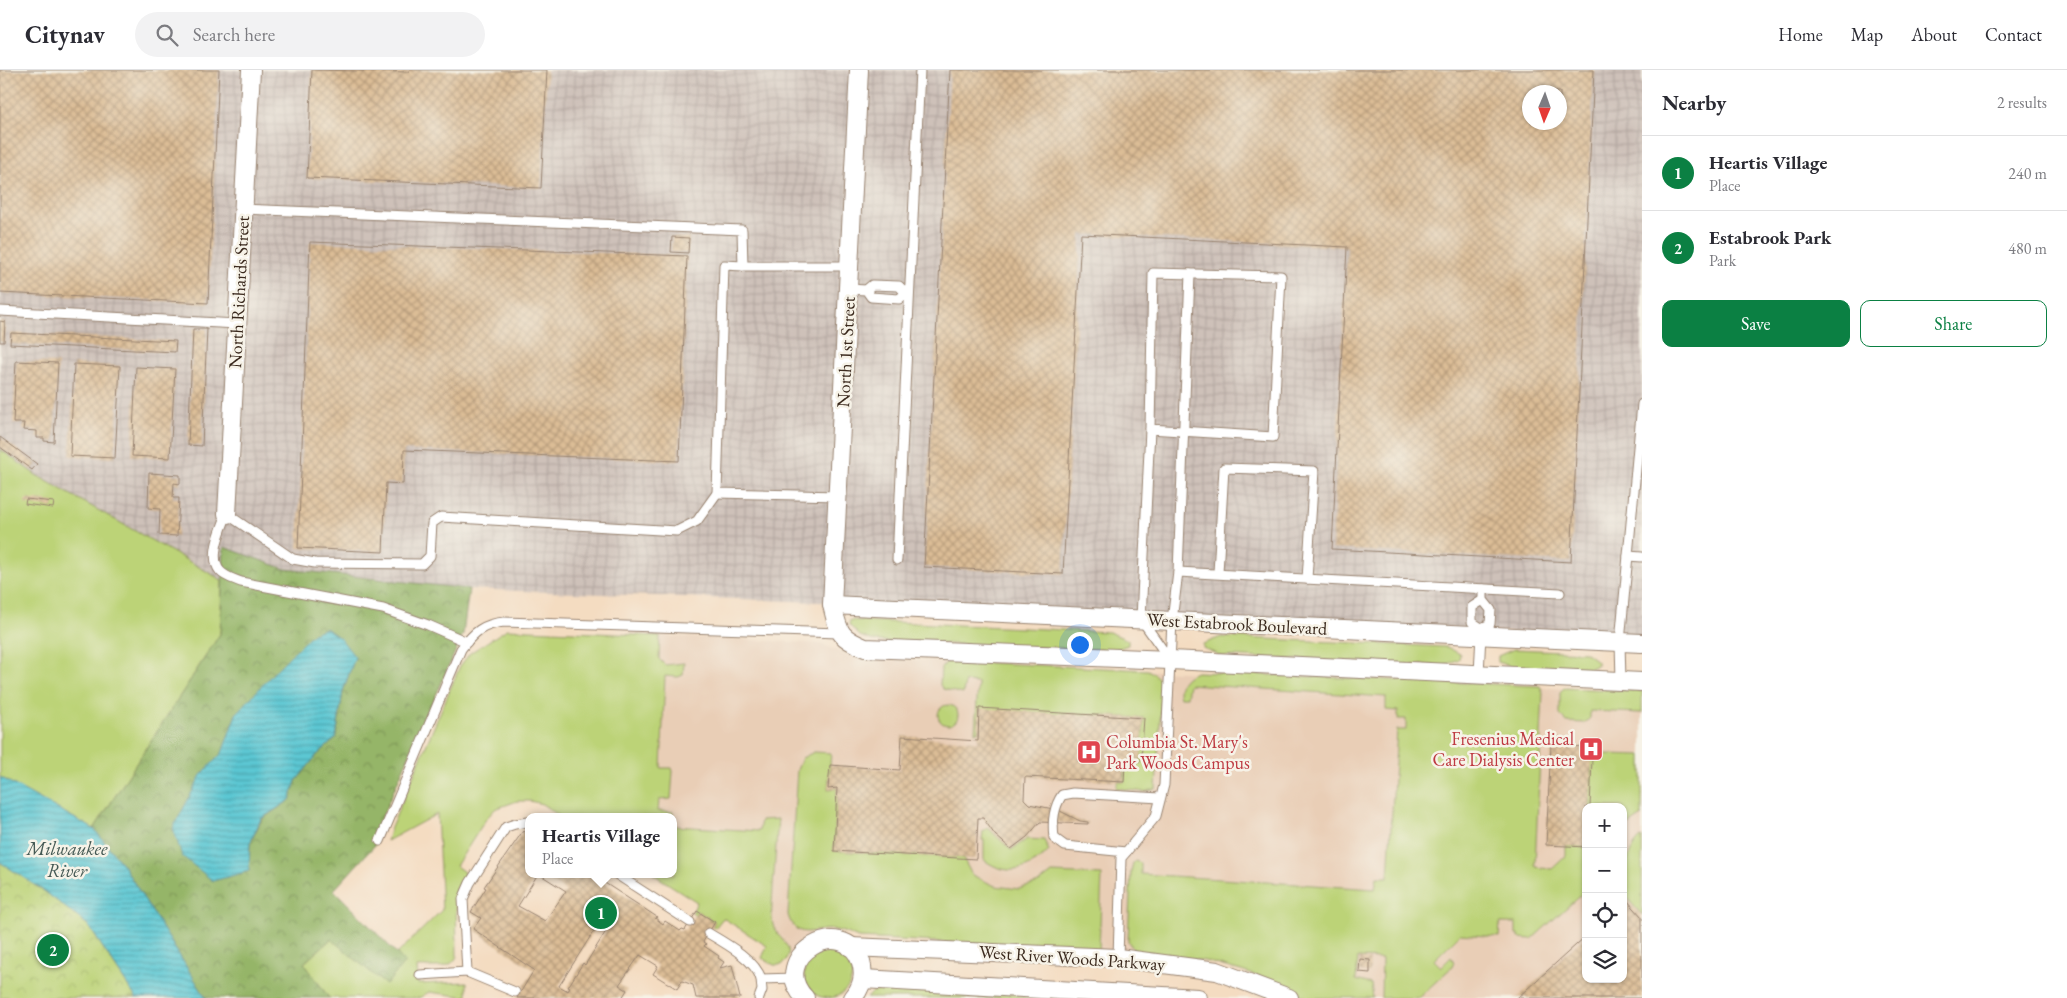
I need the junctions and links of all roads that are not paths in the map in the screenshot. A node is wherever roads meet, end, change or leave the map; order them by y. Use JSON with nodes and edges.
{"nodes":[{"id":1,"x":251,"y":70,"type":"edge"},
{"id":2,"x":859,"y":70,"type":"edge"},
{"id":3,"x":920,"y":70,"type":"edge"},
{"id":4,"x":243,"y":208,"type":"junction"},
{"id":5,"x":742,"y":266,"type":"junction"},
{"id":6,"x":850,"y":266,"type":"junction"},
{"id":7,"x":1190,"y":274,"type":"junction"},
{"id":8,"x":857,"y":290,"type":"junction"},
{"id":9,"x":908,"y":294,"type":"junction"},
{"id":10,"x":0,"y":311,"type":"edge"},
{"id":11,"x":237,"y":324,"type":"junction"},
{"id":12,"x":1642,"y":404,"type":"edge"},
{"id":13,"x":1150,"y":429,"type":"junction"},
{"id":14,"x":1184,"y":432,"type":"junction"},
{"id":15,"x":717,"y":493,"type":"junction"},
{"id":16,"x":838,"y":496,"type":"junction"},
{"id":17,"x":228,"y":514,"type":"junction"},
{"id":18,"x":1628,"y":556,"type":"junction"},
{"id":19,"x":1642,"y":557,"type":"edge"},
{"id":20,"x":897,"y":560,"type":"dead end"},
{"id":21,"x":1178,"y":572,"type":"junction"},
{"id":22,"x":1218,"y":573,"type":"junction"},
{"id":23,"x":1307,"y":579,"type":"junction"},
{"id":24,"x":1483,"y":589,"type":"junction"},
{"id":25,"x":1560,"y":593,"type":"dead end"},
{"id":26,"x":1483,"y":600,"type":"junction"},
{"id":27,"x":832,"y":604,"type":"junction"},
{"id":28,"x":1141,"y":619,"type":"junction"},
{"id":29,"x":1172,"y":621,"type":"junction"},
{"id":30,"x":1481,"y":632,"type":"junction"},
{"id":31,"x":840,"y":633,"type":"junction"},
{"id":32,"x":467,"y":642,"type":"junction"},
{"id":33,"x":1620,"y":642,"type":"junction"},
{"id":34,"x":1642,"y":643,"type":"edge"},
{"id":35,"x":1170,"y":660,"type":"junction"},
{"id":36,"x":1479,"y":674,"type":"junction"},
{"id":37,"x":1621,"y":681,"type":"junction"},
{"id":38,"x":1642,"y":682,"type":"edge"},
{"id":39,"x":1160,"y":798,"type":"junction"},
{"id":40,"x":525,"y":822,"type":"edge"},
{"id":41,"x":380,"y":841,"type":"dead end"},
{"id":42,"x":1126,"y":852,"type":"junction"},
{"id":43,"x":622,"y":878,"type":"edge"},
{"id":44,"x":690,"y":922,"type":"dead end"},
{"id":45,"x":708,"y":933,"type":"dead end"},
{"id":46,"x":850,"y":946,"type":"junction"},
{"id":47,"x":1118,"y":958,"type":"junction"},
{"id":48,"x":467,"y":972,"type":"junction"},
{"id":49,"x":420,"y":975,"type":"dead end"},
{"id":50,"x":795,"y":978,"type":"junction"},
{"id":51,"x":761,"y":979,"type":"junction"},
{"id":52,"x":863,"y":979,"type":"junction"},
{"id":53,"x":515,"y":992,"type":"dead end"},
{"id":54,"x":759,"y":998,"type":"edge"},
{"id":55,"x":805,"y":998,"type":"edge"},
{"id":56,"x":853,"y":998,"type":"edge"},
{"id":57,"x":1198,"y":998,"type":"edge"},
{"id":58,"x":1289,"y":998,"type":"edge"}],
"edges":[{"from":1,"to":4,"type":"street","name":"North Richards Street"},
{"from":2,"to":6,"type":"street","name":"North 1st Street"},
{"from":3,"to":9,"type":"lane"},
{"from":4,"to":5,"type":"lane"},
{"from":4,"to":11,"type":"street","name":"North Richards Street"},
{"from":5,"to":6,"type":"lane"},
{"from":5,"to":15,"type":"lane"},
{"from":6,"to":8,"type":"street","name":"North 1st Street"},
{"from":7,"to":13,"type":"lane"},
{"from":7,"to":14,"type":"lane"},
{"from":7,"to":14,"type":"lane"},
{"from":8,"to":9,"type":"lane"},
{"from":8,"to":16,"type":"street","name":"North 1st Street"},
{"from":9,"to":20,"type":"lane"},
{"from":10,"to":11,"type":"lane"},
{"from":11,"to":17,"type":"street","name":"North Richards Street"},
{"from":12,"to":18,"type":"lane"},
{"from":13,"to":14,"type":"lane"},
{"from":13,"to":28,"type":"lane"},
{"from":14,"to":21,"type":"lane"},
{"from":15,"to":16,"type":"lane"},
{"from":15,"to":17,"type":"lane"},
{"from":16,"to":27,"type":"street","name":"North 1st Street"},
{"from":17,"to":32,"type":"lane"},
{"from":18,"to":19,"type":"lane"},
{"from":18,"to":33,"type":"lane"},
{"from":21,"to":22,"type":"lane"},
{"from":21,"to":29,"type":"lane"},
{"from":22,"to":23,"type":"lane"},
{"from":22,"to":23,"type":"lane"},
{"from":23,"to":24,"type":"lane"},
{"from":24,"to":25,"type":"lane"},
{"from":24,"to":26,"type":"lane"},
{"from":26,"to":30,"type":"lane"},
{"from":26,"to":30,"type":"lane"},
{"from":27,"to":28,"type":"street","name":"West Estabrook Boulevard"},
{"from":27,"to":31,"type":"street","name":"North 1st Street"},
{"from":28,"to":29,"type":"street","name":"West Estabrook Boulevard"},
{"from":28,"to":35,"type":"lane"},
{"from":29,"to":30,"type":"street","name":"West Estabrook Boulevard"},
{"from":29,"to":35,"type":"lane"},
{"from":30,"to":33,"type":"street","name":"West Estabrook Boulevard"},
{"from":30,"to":36,"type":"lane"},
{"from":31,"to":32,"type":"lane"},
{"from":31,"to":35,"type":"street"},
{"from":32,"to":41,"type":"lane"},
{"from":33,"to":34,"type":"street","name":"West Estabrook Boulevard"},
{"from":33,"to":37,"type":"lane"},
{"from":35,"to":36,"type":"street"},
{"from":35,"to":39,"type":"lane"},
{"from":36,"to":37,"type":"street"},
{"from":37,"to":38,"type":"street"},
{"from":39,"to":42,"type":"lane"},
{"from":39,"to":42,"type":"lane"},
{"from":40,"to":48,"type":"lane"},
{"from":42,"to":47,"type":"lane"},
{"from":43,"to":44,"type":"lane"},
{"from":45,"to":51,"type":"lane"},
{"from":46,"to":47,"type":"street","name":"West River Woods Parkway"},
{"from":46,"to":50,"type":"street","name":"West River Woods Parkway"},
{"from":46,"to":52,"type":"street"},
{"from":47,"to":58,"type":"street","name":"West River Woods Parkway"},
{"from":48,"to":49,"type":"lane"},
{"from":48,"to":53,"type":"lane"},
{"from":50,"to":51,"type":"lane"},
{"from":50,"to":55,"type":"street"},
{"from":51,"to":54,"type":"lane"},
{"from":52,"to":56,"type":"street"},
{"from":52,"to":57,"type":"street","name":"West River Woods Parkway"}]}
